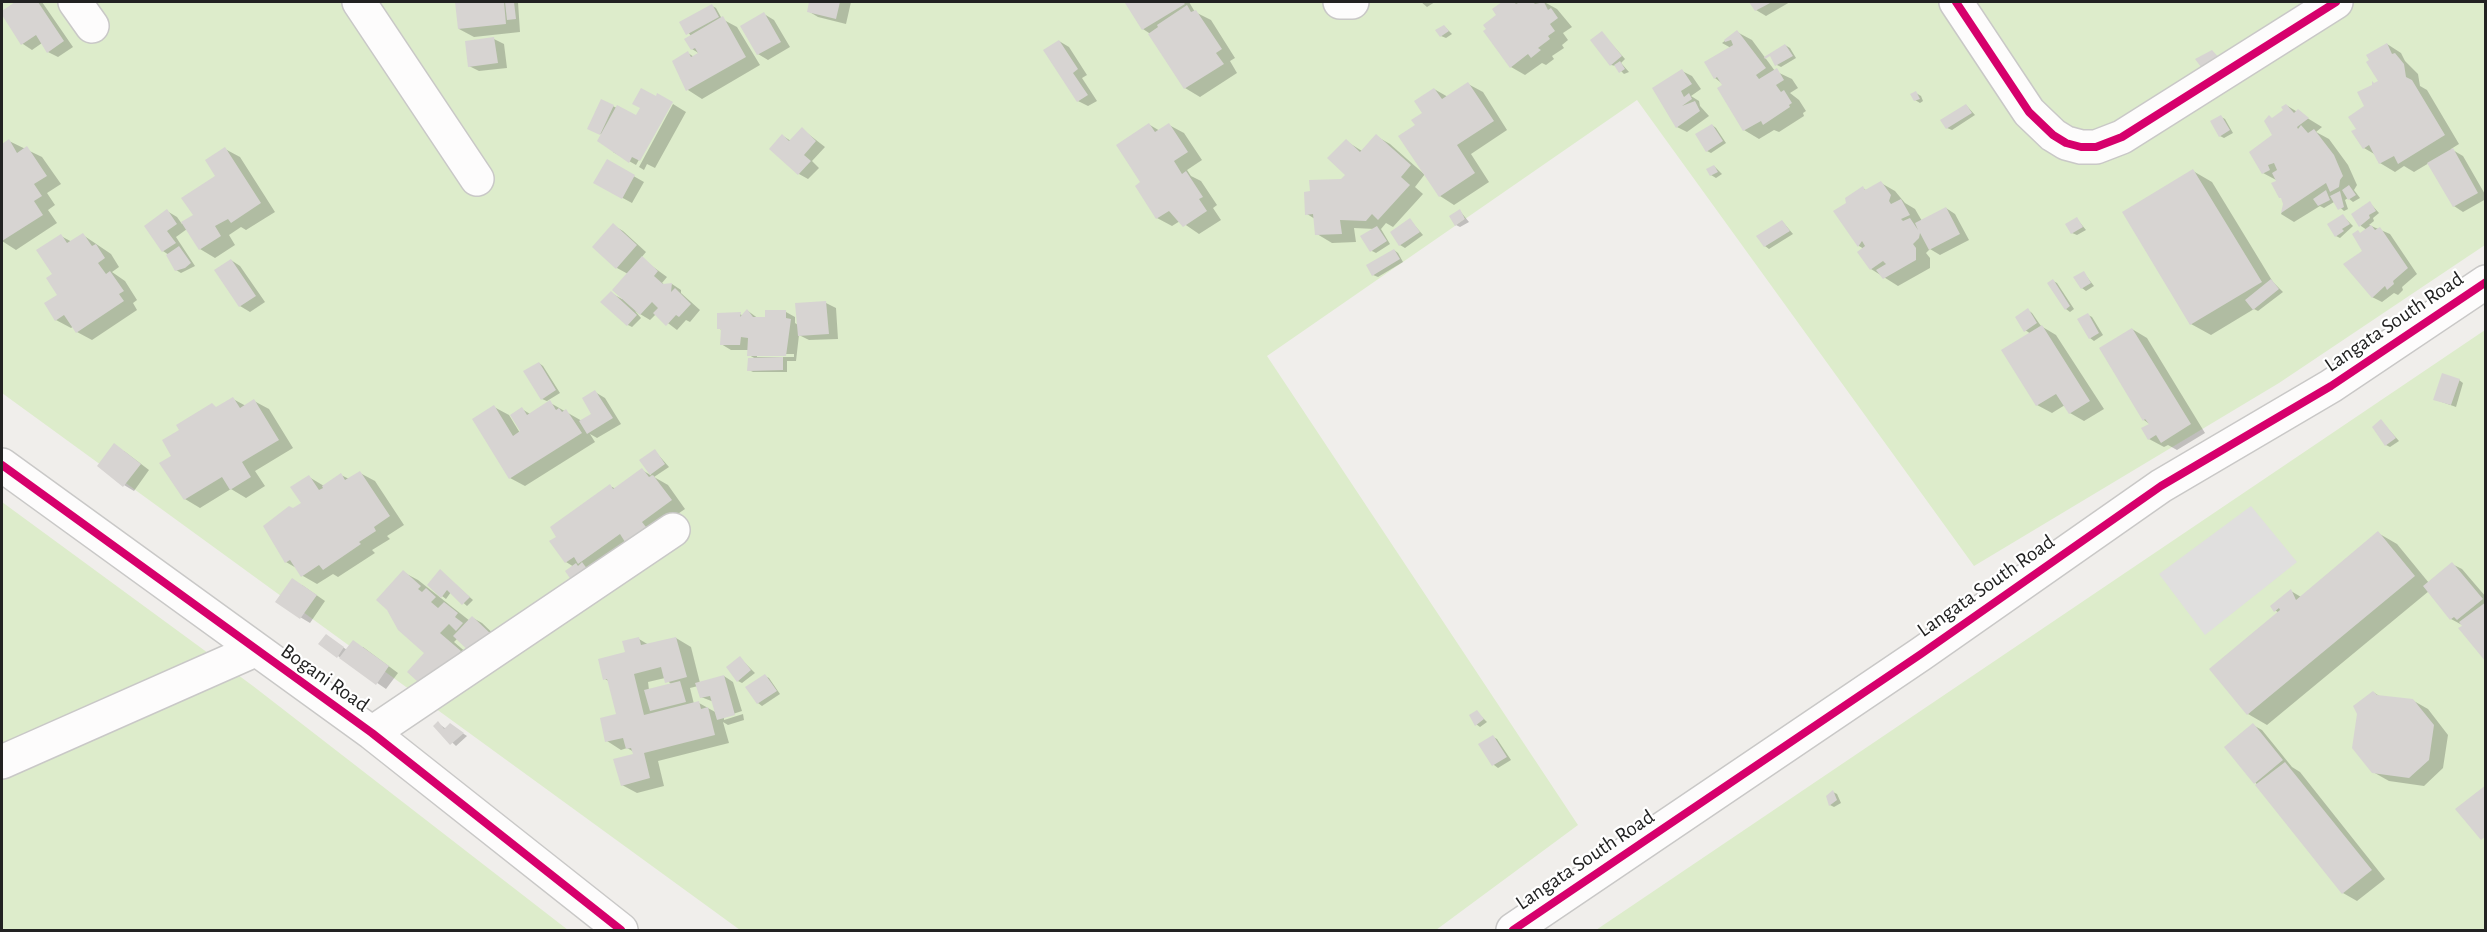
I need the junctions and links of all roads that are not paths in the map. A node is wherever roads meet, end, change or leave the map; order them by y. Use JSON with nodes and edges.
{"nodes":[{"id":1,"x":359,"y":2,"type":"edge"},
{"id":2,"x":1340,"y":2,"type":"edge"},
{"id":3,"x":1352,"y":2,"type":"edge"},
{"id":4,"x":1956,"y":2,"type":"edge"},
{"id":5,"x":2336,"y":2,"type":"edge"},
{"id":6,"x":477,"y":179,"type":"dead end"},
{"id":7,"x":2486,"y":282,"type":"edge"},
{"id":8,"x":2,"y":465,"type":"edge"},
{"id":9,"x":673,"y":530,"type":"dead end"},
{"id":10,"x":255,"y":650,"type":"junction"},
{"id":11,"x":372,"y":733,"type":"junction"},
{"id":12,"x":2,"y":762,"type":"edge"},
{"id":13,"x":621,"y":930,"type":"edge"},
{"id":14,"x":1513,"y":930,"type":"edge"}],
"edges":[{"from":1,"to":6,"type":"street"},
{"from":2,"to":3,"type":"street"},
{"from":4,"to":5,"type":"street"},
{"from":7,"to":14,"type":"street","name":"Langata South Road"},
{"from":8,"to":10,"type":"street","name":"Bogani Road"},
{"from":9,"to":11,"type":"street"},
{"from":10,"to":11,"type":"street","name":"Bogani Road"},
{"from":10,"to":12,"type":"street"},
{"from":11,"to":13,"type":"street","name":"Bogani Road"}]}
